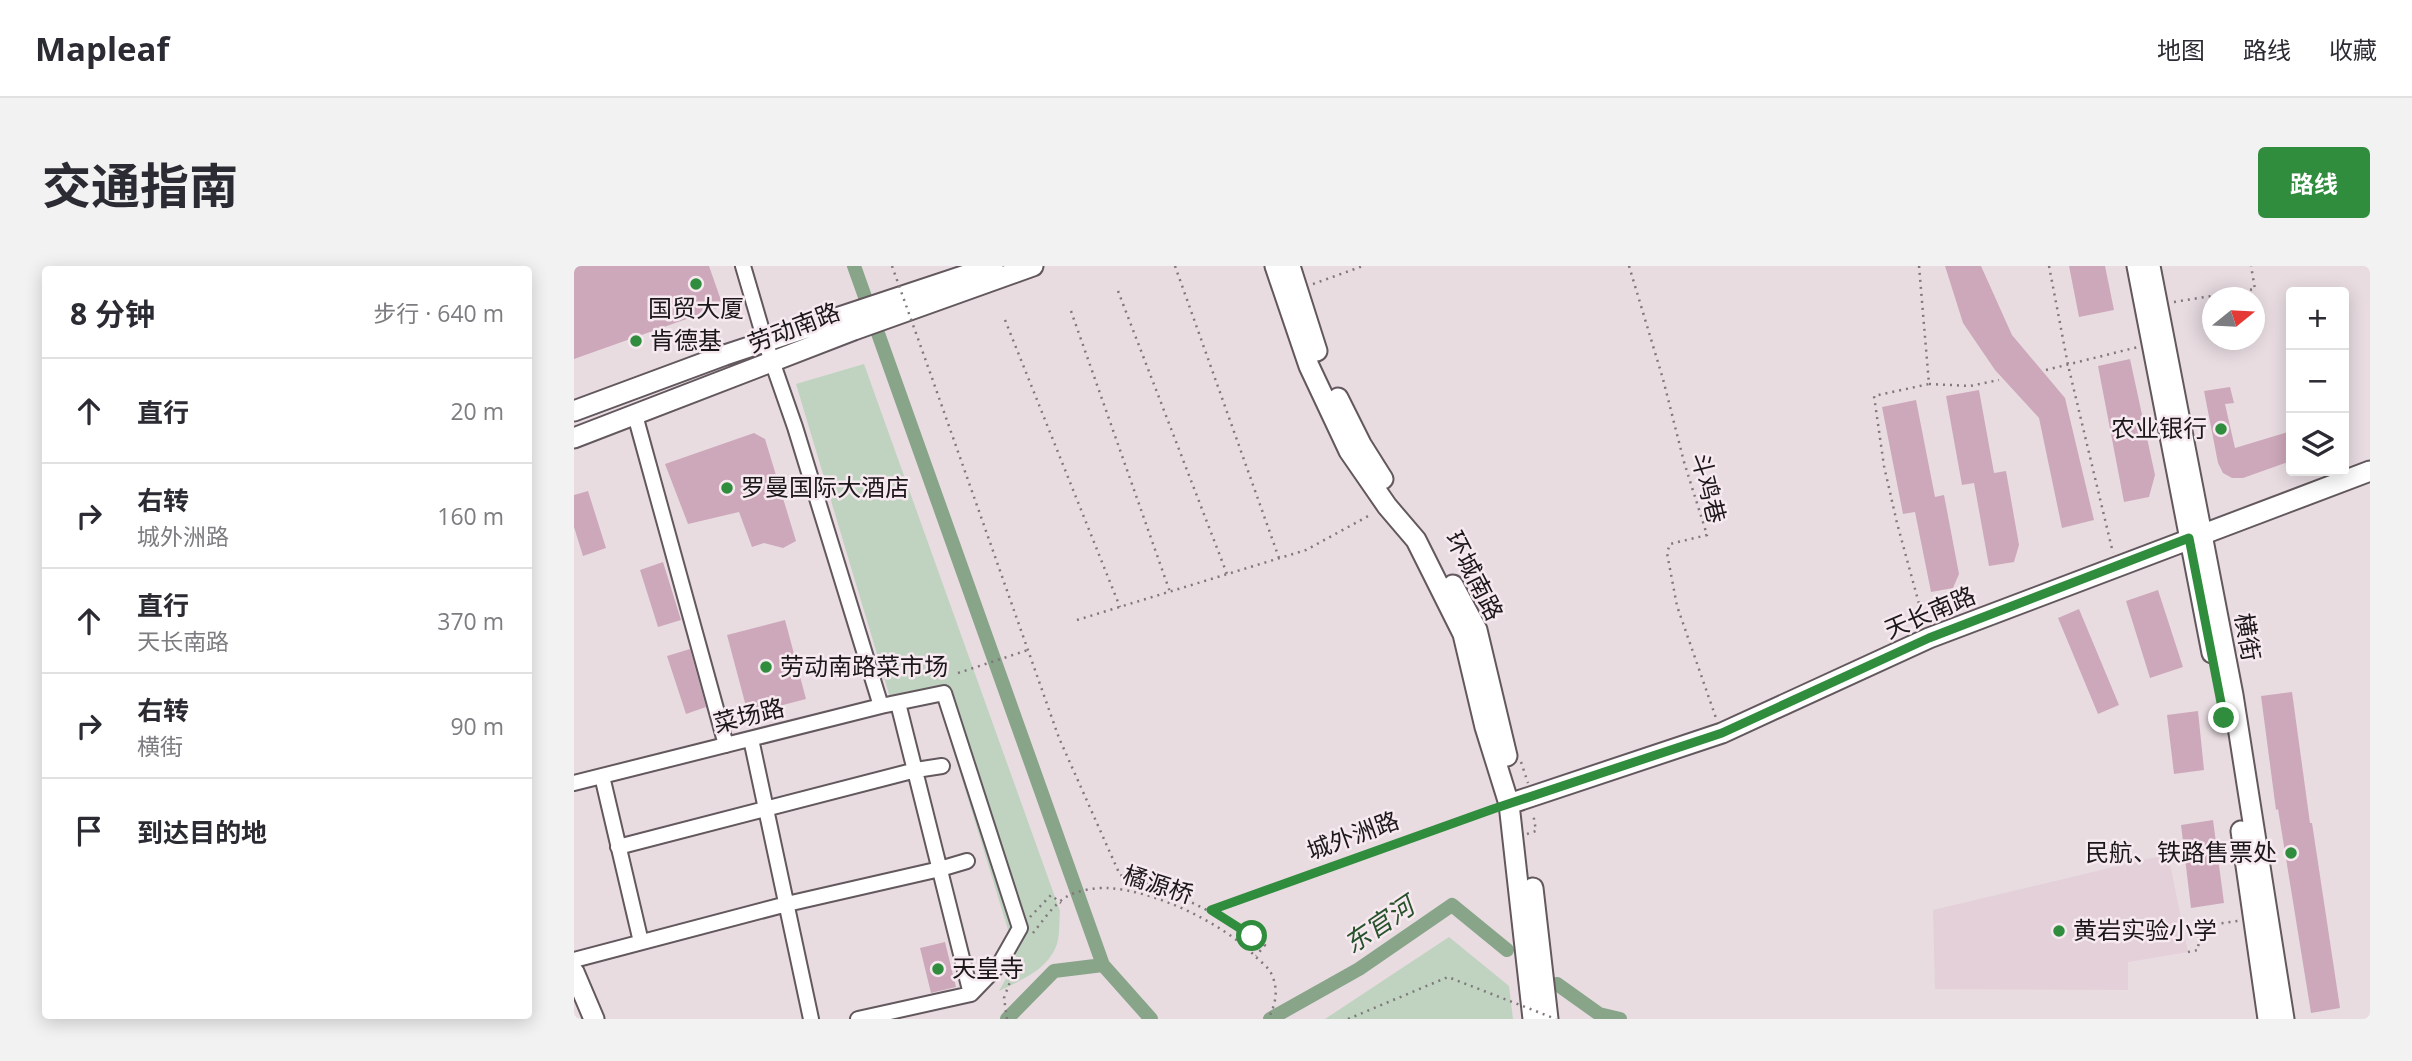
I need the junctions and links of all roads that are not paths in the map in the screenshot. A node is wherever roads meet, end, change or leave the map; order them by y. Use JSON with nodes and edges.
{"nodes":[{"id":1,"x":743,"y":266,"type":"edge"},
{"id":2,"x":993,"y":266,"type":"edge"},
{"id":3,"x":1033,"y":266,"type":"edge"},
{"id":4,"x":1275,"y":266,"type":"edge"},
{"id":5,"x":1290,"y":266,"type":"edge"},
{"id":6,"x":2137,"y":266,"type":"edge"},
{"id":7,"x":2150,"y":266,"type":"edge"},
{"id":8,"x":917,"y":300,"type":"junction"},
{"id":9,"x":851,"y":322,"type":"junction"},
{"id":10,"x":765,"y":341,"type":"junction"},
{"id":11,"x":772,"y":362,"type":"junction"},
{"id":12,"x":574,"y":411,"type":"edge"},
{"id":13,"x":635,"y":415,"type":"junction"},
{"id":14,"x":574,"y":438,"type":"edge"},
{"id":15,"x":2370,"y":471,"type":"edge"},
{"id":16,"x":2196,"y":535,"type":"junction"},
{"id":17,"x":898,"y":703,"type":"junction"},
{"id":18,"x":881,"y":706,"type":"junction"},
{"id":19,"x":751,"y":739,"type":"junction"},
{"id":20,"x":726,"y":746,"type":"junction"},
{"id":21,"x":942,"y":766,"type":"dead end"},
{"id":22,"x":916,"y":770,"type":"junction"},
{"id":23,"x":602,"y":776,"type":"junction"},
{"id":24,"x":574,"y":783,"type":"edge"},
{"id":25,"x":1515,"y":803,"type":"junction"},
{"id":26,"x":766,"y":810,"type":"junction"},
{"id":27,"x":618,"y":847,"type":"junction"},
{"id":28,"x":967,"y":861,"type":"dead end"},
{"id":29,"x":940,"y":869,"type":"junction"},
{"id":30,"x":788,"y":904,"type":"junction"},
{"id":31,"x":641,"y":942,"type":"junction"},
{"id":32,"x":574,"y":960,"type":"edge"},
{"id":33,"x":574,"y":972,"type":"edge"},
{"id":34,"x":971,"y":994,"type":"junction"},
{"id":35,"x":2278,"y":1018,"type":"edge"},
{"id":36,"x":594,"y":1019,"type":"edge"},
{"id":37,"x":811,"y":1019,"type":"edge"},
{"id":38,"x":858,"y":1019,"type":"edge"},
{"id":39,"x":1533,"y":1019,"type":"edge"},
{"id":40,"x":1548,"y":1019,"type":"edge"}],
"edges":[{"from":1,"to":10,"type":"street"},
{"from":2,"to":8,"type":"main road"},
{"from":3,"to":8,"type":"main road"},
{"from":4,"to":25,"type":"main road"},
{"from":5,"to":25,"type":"main road","name":"环城南路"},
{"from":6,"to":16,"type":"main road","name":"横街"},
{"from":7,"to":16,"type":"main road","name":"横街"},
{"from":8,"to":9,"type":"main road"},
{"from":9,"to":10,"type":"main road","name":"劳动南路"},
{"from":9,"to":11,"type":"main road","name":"劳动南路"},
{"from":10,"to":11,"type":"street"},
{"from":10,"to":12,"type":"main road","name":"劳动南路"},
{"from":11,"to":13,"type":"main road","name":"劳动南路"},
{"from":11,"to":18,"type":"street"},
{"from":13,"to":14,"type":"main road","name":"劳动南路"},
{"from":13,"to":20,"type":"street"},
{"from":15,"to":16,"type":"main road","name":"天长南路"},
{"from":16,"to":25,"type":"main road","name":"天长南路"},
{"from":16,"to":35,"type":"main road","name":"横街"},
{"from":16,"to":35,"type":"main road","name":"横街"},
{"from":17,"to":18,"type":"street","name":"菜场路"},
{"from":17,"to":22,"type":"street"},
{"from":17,"to":34,"type":"street","name":"菜场路"},
{"from":18,"to":19,"type":"street","name":"菜场路"},
{"from":19,"to":20,"type":"street","name":"菜场路"},
{"from":19,"to":26,"type":"street"},
{"from":20,"to":23,"type":"street","name":"菜场路"},
{"from":21,"to":22,"type":"street"},
{"from":22,"to":26,"type":"street"},
{"from":22,"to":29,"type":"street"},
{"from":23,"to":24,"type":"street","name":"菜场路"},
{"from":23,"to":27,"type":"street"},
{"from":25,"to":39,"type":"main road"},
{"from":25,"to":40,"type":"main road","name":"环城南路"},
{"from":26,"to":27,"type":"street"},
{"from":26,"to":30,"type":"street"},
{"from":27,"to":31,"type":"street"},
{"from":28,"to":29,"type":"street"},
{"from":29,"to":30,"type":"street"},
{"from":29,"to":34,"type":"street"},
{"from":30,"to":31,"type":"street"},
{"from":30,"to":37,"type":"street"},
{"from":31,"to":32,"type":"street"},
{"from":33,"to":36,"type":"main road"},
{"from":34,"to":38,"type":"street"}]}
